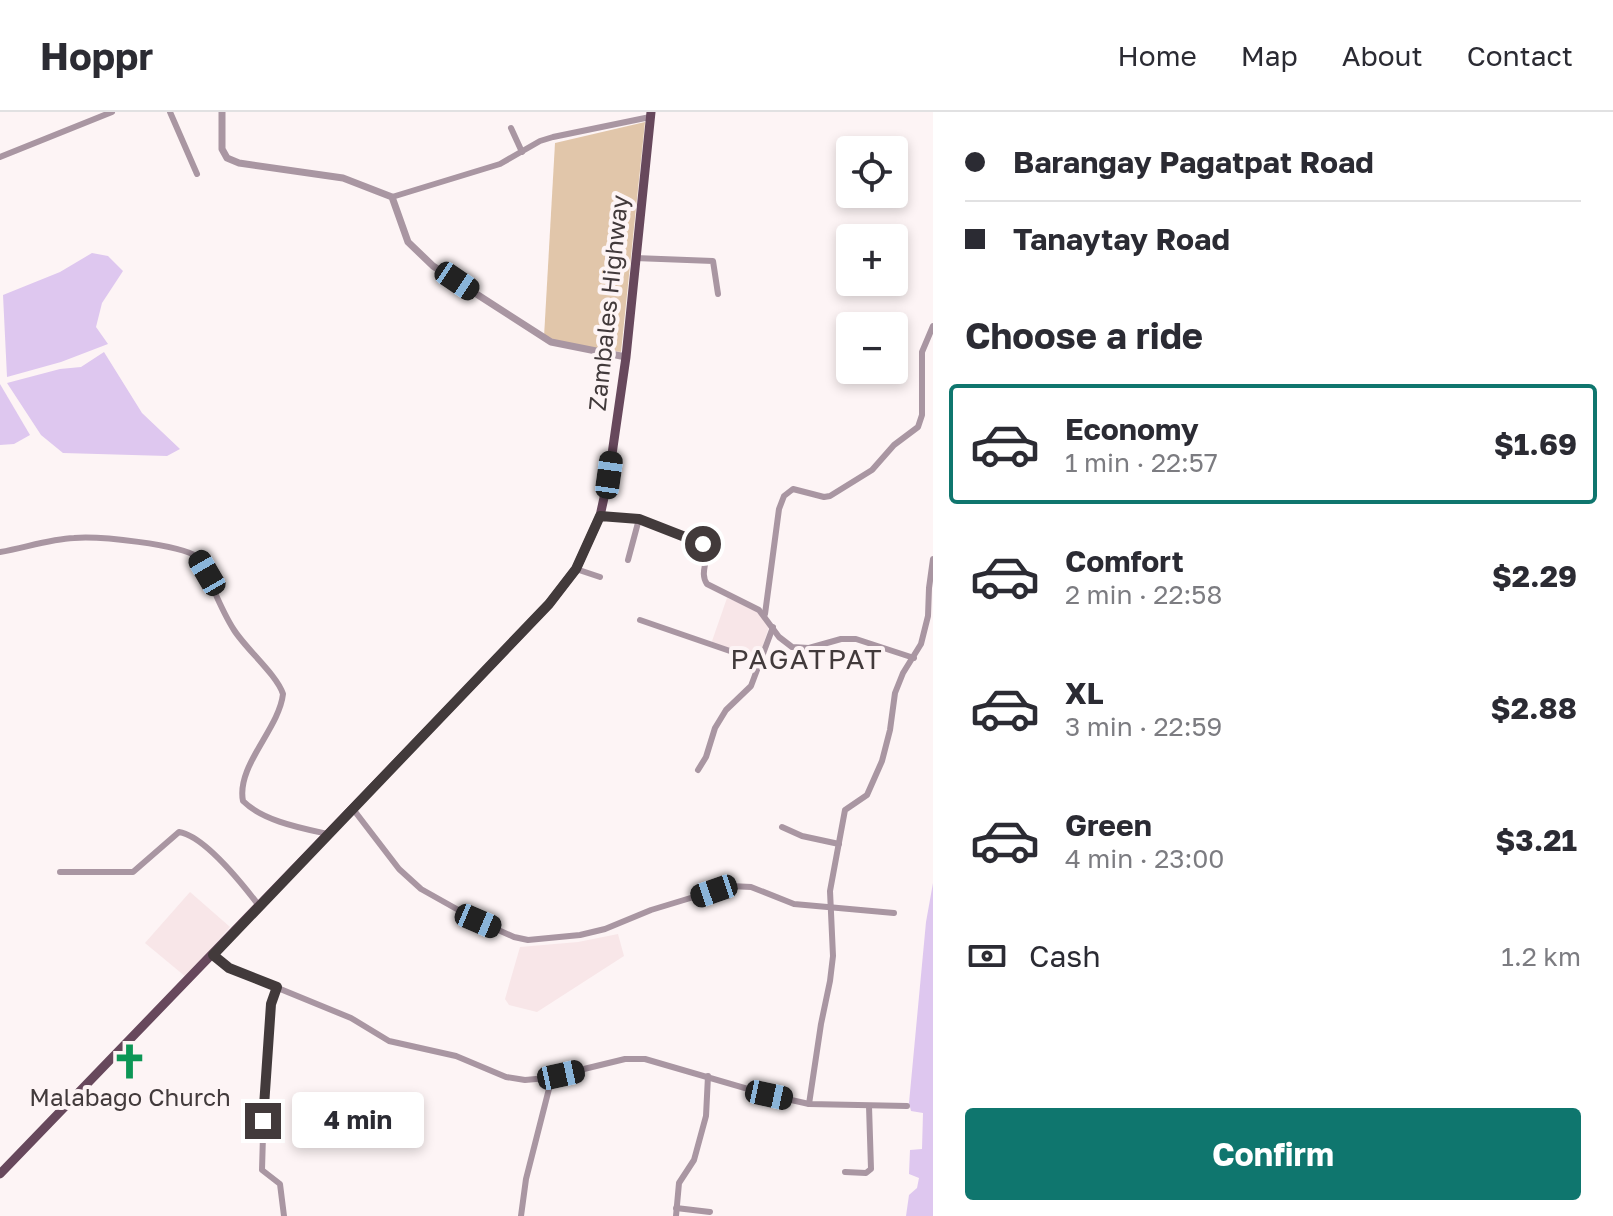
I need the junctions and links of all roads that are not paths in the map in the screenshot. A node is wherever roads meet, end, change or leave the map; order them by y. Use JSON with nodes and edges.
{"nodes":[{"id":1,"x":112,"y":112,"type":"edge"},
{"id":2,"x":170,"y":112,"type":"edge"},
{"id":3,"x":222,"y":112,"type":"edge"},
{"id":4,"x":650,"y":114,"type":"edge"},
{"id":5,"x":511,"y":128,"type":"dead end"},
{"id":6,"x":522,"y":152,"type":"junction"},
{"id":7,"x":0,"y":157,"type":"edge"},
{"id":8,"x":197,"y":174,"type":"dead end"},
{"id":9,"x":392,"y":197,"type":"junction"},
{"id":10,"x":635,"y":258,"type":"junction"},
{"id":11,"x":718,"y":294,"type":"dead end"},
{"id":12,"x":933,"y":326,"type":"edge"},
{"id":13,"x":626,"y":357,"type":"junction"},
{"id":14,"x":600,"y":516,"type":"junction"},
{"id":15,"x":639,"y":519,"type":"junction"},
{"id":16,"x":0,"y":552,"type":"edge"},
{"id":17,"x":933,"y":559,"type":"edge"},
{"id":18,"x":628,"y":560,"type":"dead end"},
{"id":19,"x":576,"y":569,"type":"junction"},
{"id":20,"x":600,"y":577,"type":"dead end"},
{"id":21,"x":765,"y":614,"type":"junction"},
{"id":22,"x":640,"y":620,"type":"dead end"},
{"id":23,"x":773,"y":627,"type":"junction"},
{"id":24,"x":914,"y":658,"type":"junction"},
{"id":25,"x":759,"y":661,"type":"junction"},
{"id":26,"x":698,"y":770,"type":"dead end"},
{"id":27,"x":353,"y":809,"type":"junction"},
{"id":28,"x":782,"y":827,"type":"dead end"},
{"id":29,"x":328,"y":834,"type":"junction"},
{"id":30,"x":839,"y":844,"type":"junction"},
{"id":31,"x":60,"y":872,"type":"dead end"},
{"id":32,"x":828,"y":905,"type":"junction"},
{"id":33,"x":260,"y":907,"type":"junction"},
{"id":34,"x":894,"y":913,"type":"dead end"},
{"id":35,"x":213,"y":955,"type":"junction"},
{"id":36,"x":277,"y":987,"type":"junction"},
{"id":37,"x":708,"y":1076,"type":"junction"},
{"id":38,"x":552,"y":1077,"type":"junction"},
{"id":39,"x":809,"y":1104,"type":"junction"},
{"id":40,"x":869,"y":1106,"type":"junction"},
{"id":41,"x":907,"y":1106,"type":"dead end"},
{"id":42,"x":845,"y":1172,"type":"dead end"},
{"id":43,"x":0,"y":1174,"type":"edge"},
{"id":44,"x":676,"y":1212,"type":"edge"},
{"id":45,"x":710,"y":1212,"type":"dead end"},
{"id":46,"x":284,"y":1216,"type":"edge"},
{"id":47,"x":521,"y":1216,"type":"edge"}],
"edges":[{"from":1,"to":7,"type":"street"},
{"from":2,"to":8,"type":"street"},
{"from":3,"to":9,"type":"street"},
{"from":4,"to":6,"type":"street"},
{"from":4,"to":10,"type":"main road","name":"Zambales Highway"},
{"from":5,"to":6,"type":"street"},
{"from":6,"to":9,"type":"street"},
{"from":9,"to":13,"type":"street"},
{"from":10,"to":11,"type":"street"},
{"from":10,"to":13,"type":"main road","name":"Zambales Highway"},
{"from":12,"to":21,"type":"street"},
{"from":13,"to":14,"type":"main road","name":"Zambales Highway"},
{"from":14,"to":15,"type":"street"},
{"from":14,"to":19,"type":"main road","name":"Zambales Highway"},
{"from":15,"to":18,"type":"street"},
{"from":15,"to":21,"type":"street"},
{"from":16,"to":29,"type":"street"},
{"from":17,"to":24,"type":"street"},
{"from":19,"to":20,"type":"street"},
{"from":19,"to":27,"type":"main road","name":"Zambales Highway"},
{"from":21,"to":23,"type":"street"},
{"from":22,"to":25,"type":"street"},
{"from":23,"to":24,"type":"street"},
{"from":23,"to":25,"type":"street"},
{"from":24,"to":30,"type":"street"},
{"from":25,"to":26,"type":"street"},
{"from":27,"to":29,"type":"main road","name":"Zambales Highway"},
{"from":27,"to":32,"type":"street"},
{"from":28,"to":30,"type":"street"},
{"from":29,"to":33,"type":"main road","name":"Zambales Highway"},
{"from":30,"to":32,"type":"street"},
{"from":31,"to":33,"type":"street"},
{"from":32,"to":34,"type":"street"},
{"from":32,"to":39,"type":"street"},
{"from":33,"to":35,"type":"main road","name":"Zambales Highway"},
{"from":35,"to":36,"type":"street"},
{"from":35,"to":43,"type":"main road","name":"Zambales Highway"},
{"from":36,"to":38,"type":"street"},
{"from":36,"to":46,"type":"street"},
{"from":37,"to":38,"type":"street"},
{"from":37,"to":39,"type":"street"},
{"from":37,"to":44,"type":"street"},
{"from":38,"to":47,"type":"street"},
{"from":39,"to":40,"type":"street"},
{"from":40,"to":41,"type":"street"},
{"from":40,"to":42,"type":"street"},
{"from":44,"to":45,"type":"street"}]}
